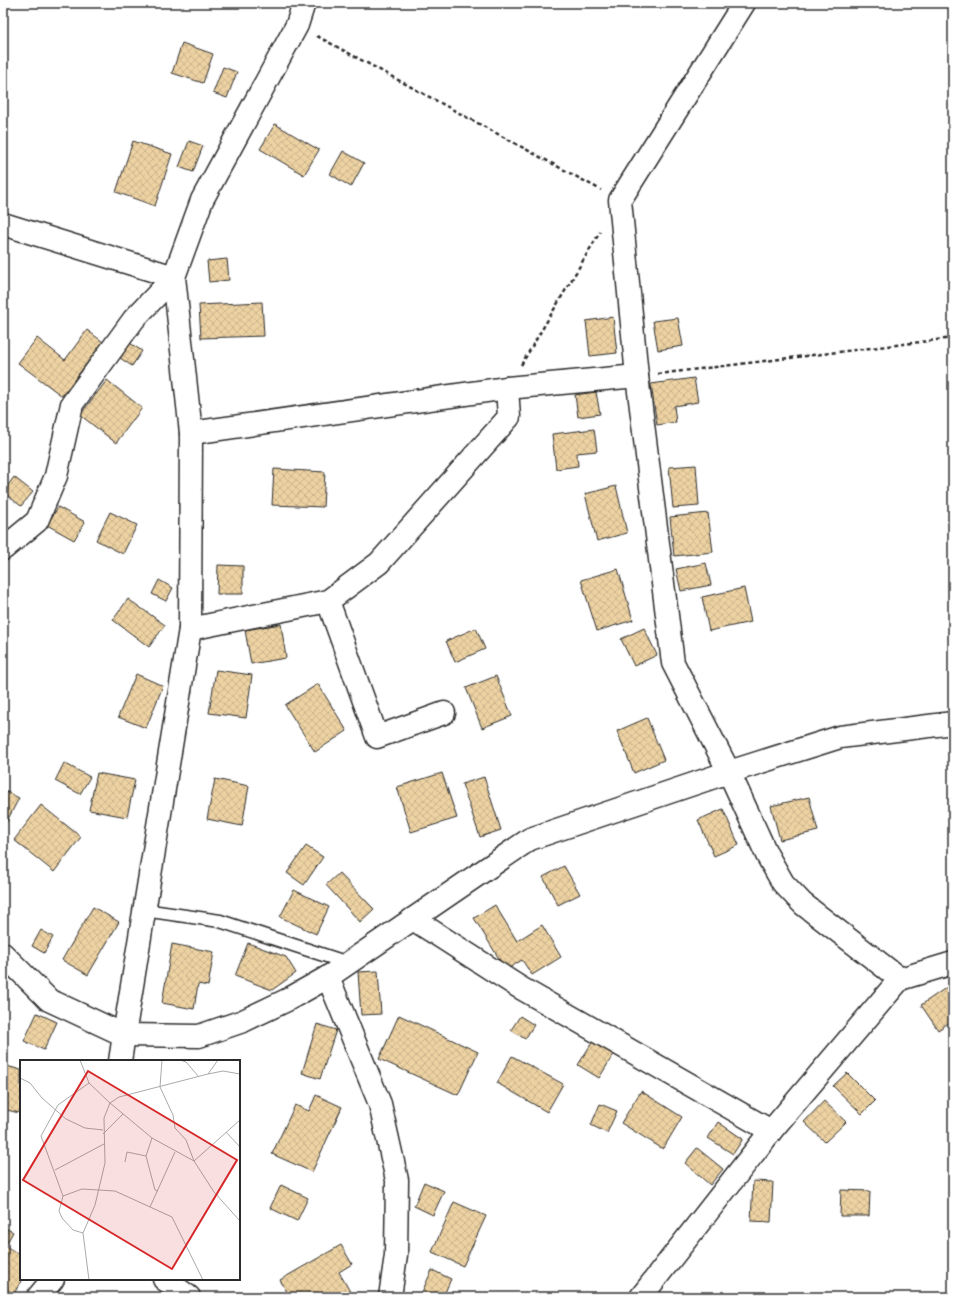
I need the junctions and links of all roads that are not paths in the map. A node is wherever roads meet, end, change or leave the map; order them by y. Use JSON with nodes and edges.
{"nodes":[{"id":1,"x":304,"y":3,"type":"edge"},
{"id":2,"x":744,"y":3,"type":"edge"},
{"id":3,"x":3,"y":224,"type":"edge"},
{"id":4,"x":174,"y":277,"type":"junction"},
{"id":5,"x":637,"y":376,"type":"junction"},
{"id":6,"x":507,"y":388,"type":"junction"},
{"id":7,"x":191,"y":433,"type":"junction"},
{"id":8,"x":3,"y":549,"type":"edge"},
{"id":9,"x":328,"y":601,"type":"junction"},
{"id":10,"x":190,"y":629,"type":"junction"},
{"id":11,"x":444,"y":713,"type":"dead end"},
{"id":12,"x":953,"y":723,"type":"edge"},
{"id":13,"x":729,"y":772,"type":"junction"},
{"id":14,"x":144,"y":910,"type":"junction"},
{"id":15,"x":414,"y":919,"type":"junction"},
{"id":16,"x":3,"y":954,"type":"edge"},
{"id":17,"x":348,"y":963,"type":"junction"},
{"id":18,"x":953,"y":964,"type":"edge"},
{"id":19,"x":328,"y":977,"type":"junction"},
{"id":20,"x":900,"y":979,"type":"junction"},
{"id":21,"x":124,"y":1035,"type":"junction"},
{"id":22,"x":120,"y":1060,"type":"edge"},
{"id":23,"x":771,"y":1131,"type":"junction"},
{"id":24,"x":52,"y":1280,"type":"edge"},
{"id":25,"x":165,"y":1280,"type":"edge"},
{"id":26,"x":38,"y":1297,"type":"edge"},
{"id":27,"x":189,"y":1297,"type":"edge"},
{"id":28,"x":390,"y":1297,"type":"edge"},
{"id":29,"x":641,"y":1297,"type":"edge"}],
"edges":[{"from":1,"to":4,"type":"street"},
{"from":2,"to":5,"type":"street"},
{"from":3,"to":4,"type":"street"},
{"from":4,"to":7,"type":"street"},
{"from":4,"to":8,"type":"street"},
{"from":5,"to":6,"type":"street"},
{"from":5,"to":13,"type":"street"},
{"from":6,"to":7,"type":"street"},
{"from":6,"to":9,"type":"street"},
{"from":7,"to":10,"type":"street"},
{"from":9,"to":10,"type":"street"},
{"from":9,"to":11,"type":"street"},
{"from":10,"to":14,"type":"street"},
{"from":12,"to":13,"type":"street"},
{"from":13,"to":15,"type":"street"},
{"from":13,"to":20,"type":"street"},
{"from":14,"to":17,"type":"lane"},
{"from":14,"to":21,"type":"street"},
{"from":15,"to":17,"type":"street"},
{"from":15,"to":23,"type":"street"},
{"from":16,"to":21,"type":"street"},
{"from":17,"to":19,"type":"street"},
{"from":18,"to":20,"type":"street"},
{"from":19,"to":21,"type":"street"},
{"from":19,"to":28,"type":"street"},
{"from":20,"to":23,"type":"street"},
{"from":21,"to":22,"type":"street"},
{"from":23,"to":29,"type":"street"},
{"from":24,"to":26,"type":"street"},
{"from":25,"to":27,"type":"street"}]}
